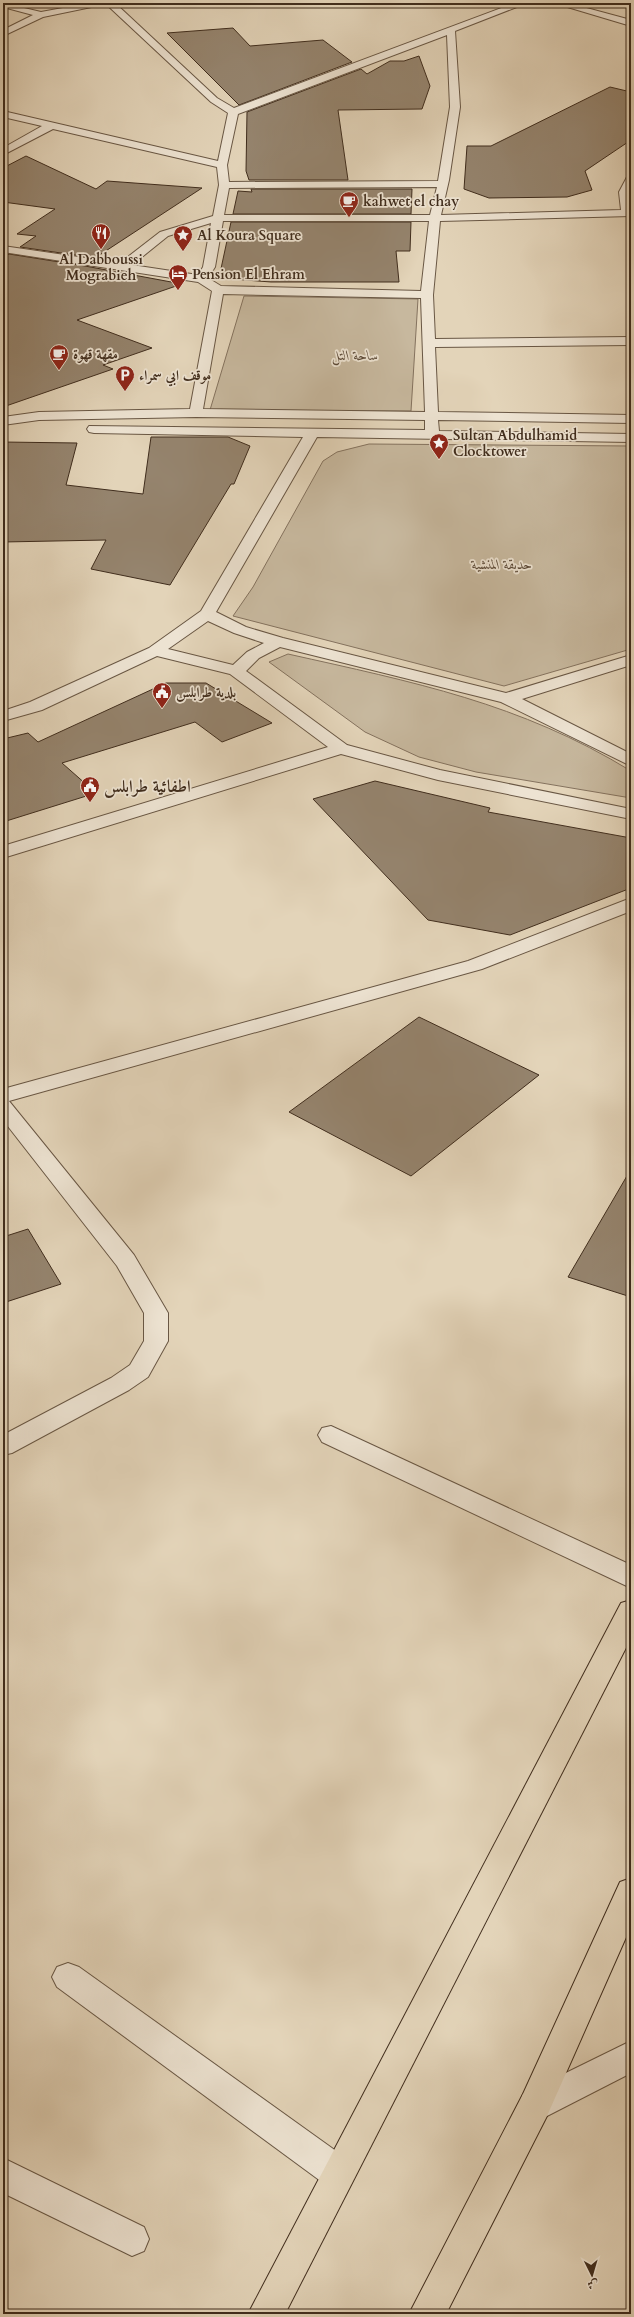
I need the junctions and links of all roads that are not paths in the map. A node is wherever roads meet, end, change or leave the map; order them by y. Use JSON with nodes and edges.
{"nodes":[{"id":1,"x":103,"y":3,"type":"edge"},
{"id":2,"x":110,"y":3,"type":"edge"},
{"id":3,"x":524,"y":3,"type":"edge"},
{"id":4,"x":558,"y":3,"type":"edge"},
{"id":5,"x":3,"y":4,"type":"edge"},
{"id":6,"x":40,"y":15,"type":"junction"},
{"id":7,"x":631,"y":23,"type":"edge"},
{"id":8,"x":451,"y":31,"type":"junction"},
{"id":9,"x":3,"y":33,"type":"edge"},
{"id":10,"x":233,"y":112,"type":"junction"},
{"id":11,"x":3,"y":114,"type":"edge"},
{"id":12,"x":52,"y":125,"type":"junction"},
{"id":13,"x":3,"y":152,"type":"edge"},
{"id":14,"x":222,"y":166,"type":"junction"},
{"id":15,"x":631,"y":179,"type":"edge"},
{"id":16,"x":443,"y":184,"type":"junction"},
{"id":17,"x":224,"y":185,"type":"junction"},
{"id":18,"x":629,"y":213,"type":"edge"},
{"id":19,"x":218,"y":218,"type":"junction"},
{"id":20,"x":435,"y":218,"type":"junction"},
{"id":21,"x":3,"y":249,"type":"edge"},
{"id":22,"x":124,"y":266,"type":"junction"},
{"id":23,"x":201,"y":279,"type":"junction"},
{"id":24,"x":218,"y":290,"type":"junction"},
{"id":25,"x":427,"y":295,"type":"junction"},
{"id":26,"x":631,"y":341,"type":"edge"},
{"id":27,"x":430,"y":343,"type":"junction"},
{"id":28,"x":196,"y":413,"type":"junction"},
{"id":29,"x":432,"y":418,"type":"junction"},
{"id":30,"x":631,"y":419,"type":"edge"},
{"id":31,"x":3,"y":421,"type":"edge"},
{"id":32,"x":3,"y":424,"type":"edge"},
{"id":33,"x":312,"y":433,"type":"junction"},
{"id":34,"x":432,"y":436,"type":"junction"},
{"id":35,"x":631,"y":438,"type":"edge"},
{"id":36,"x":207,"y":614,"type":"junction"},
{"id":37,"x":278,"y":642,"type":"junction"},
{"id":38,"x":155,"y":652,"type":"junction"},
{"id":39,"x":631,"y":660,"type":"edge"},
{"id":40,"x":236,"y":671,"type":"junction"},
{"id":41,"x":507,"y":698,"type":"junction"},
{"id":42,"x":3,"y":716,"type":"edge"},
{"id":43,"x":341,"y":750,"type":"junction"},
{"id":44,"x":631,"y":761,"type":"edge"},
{"id":45,"x":631,"y":814,"type":"edge"},
{"id":46,"x":3,"y":852,"type":"edge"},
{"id":47,"x":631,"y":904,"type":"edge"},
{"id":48,"x":3,"y":1096,"type":"edge"},
{"id":49,"x":3,"y":1106,"type":"edge"},
{"id":50,"x":331,"y":1435,"type":"dead end"},
{"id":51,"x":3,"y":1446,"type":"edge"},
{"id":52,"x":631,"y":1577,"type":"edge"},
{"id":53,"x":631,"y":1611,"type":"edge"},
{"id":54,"x":631,"y":1892,"type":"edge"},
{"id":55,"x":68,"y":1977,"type":"dead end"},
{"id":56,"x":631,"y":2056,"type":"edge"},
{"id":57,"x":535,"y":2105,"type":"junction"},
{"id":58,"x":338,"y":2174,"type":"junction"},
{"id":59,"x":3,"y":2175,"type":"edge"},
{"id":60,"x":132,"y":2239,"type":"dead end"},
{"id":61,"x":266,"y":2314,"type":"edge"},
{"id":62,"x":427,"y":2314,"type":"edge"}],
"edges":[{"from":1,"to":6,"type":"street"},
{"from":2,"to":10,"type":"street"},
{"from":3,"to":8,"type":"street"},
{"from":4,"to":7,"type":"street"},
{"from":5,"to":6,"type":"street"},
{"from":6,"to":9,"type":"street"},
{"from":8,"to":10,"type":"street"},
{"from":8,"to":16,"type":"street"},
{"from":10,"to":14,"type":"street"},
{"from":11,"to":12,"type":"street"},
{"from":12,"to":13,"type":"street"},
{"from":12,"to":14,"type":"street"},
{"from":14,"to":17,"type":"street"},
{"from":15,"to":18,"type":"street"},
{"from":16,"to":17,"type":"street"},
{"from":16,"to":20,"type":"street"},
{"from":17,"to":19,"type":"street"},
{"from":18,"to":20,"type":"street"},
{"from":19,"to":20,"type":"street"},
{"from":19,"to":22,"type":"street"},
{"from":19,"to":23,"type":"street"},
{"from":20,"to":25,"type":"street"},
{"from":21,"to":22,"type":"street"},
{"from":22,"to":23,"type":"street"},
{"from":23,"to":24,"type":"street"},
{"from":24,"to":25,"type":"street"},
{"from":24,"to":28,"type":"street"},
{"from":25,"to":27,"type":"street"},
{"from":26,"to":27,"type":"street"},
{"from":27,"to":29,"type":"street"},
{"from":28,"to":29,"type":"street"},
{"from":28,"to":31,"type":"street"},
{"from":29,"to":30,"type":"street"},
{"from":29,"to":34,"type":"street"},
{"from":32,"to":33,"type":"street"},
{"from":33,"to":34,"type":"street"},
{"from":33,"to":36,"type":"street"},
{"from":34,"to":35,"type":"street"},
{"from":36,"to":37,"type":"street"},
{"from":36,"to":38,"type":"street"},
{"from":37,"to":40,"type":"street"},
{"from":37,"to":41,"type":"street"},
{"from":38,"to":40,"type":"street"},
{"from":38,"to":42,"type":"street"},
{"from":39,"to":41,"type":"street"},
{"from":40,"to":43,"type":"street"},
{"from":41,"to":44,"type":"street"},
{"from":43,"to":45,"type":"street"},
{"from":43,"to":46,"type":"street"},
{"from":47,"to":48,"type":"street"},
{"from":49,"to":51,"type":"street"},
{"from":50,"to":52,"type":"street"},
{"from":53,"to":58,"type":"highway"},
{"from":54,"to":57,"type":"highway"},
{"from":55,"to":58,"type":"street"},
{"from":56,"to":57,"type":"street"},
{"from":57,"to":62,"type":"highway"},
{"from":58,"to":61,"type":"highway"},
{"from":59,"to":60,"type":"street"}]}
